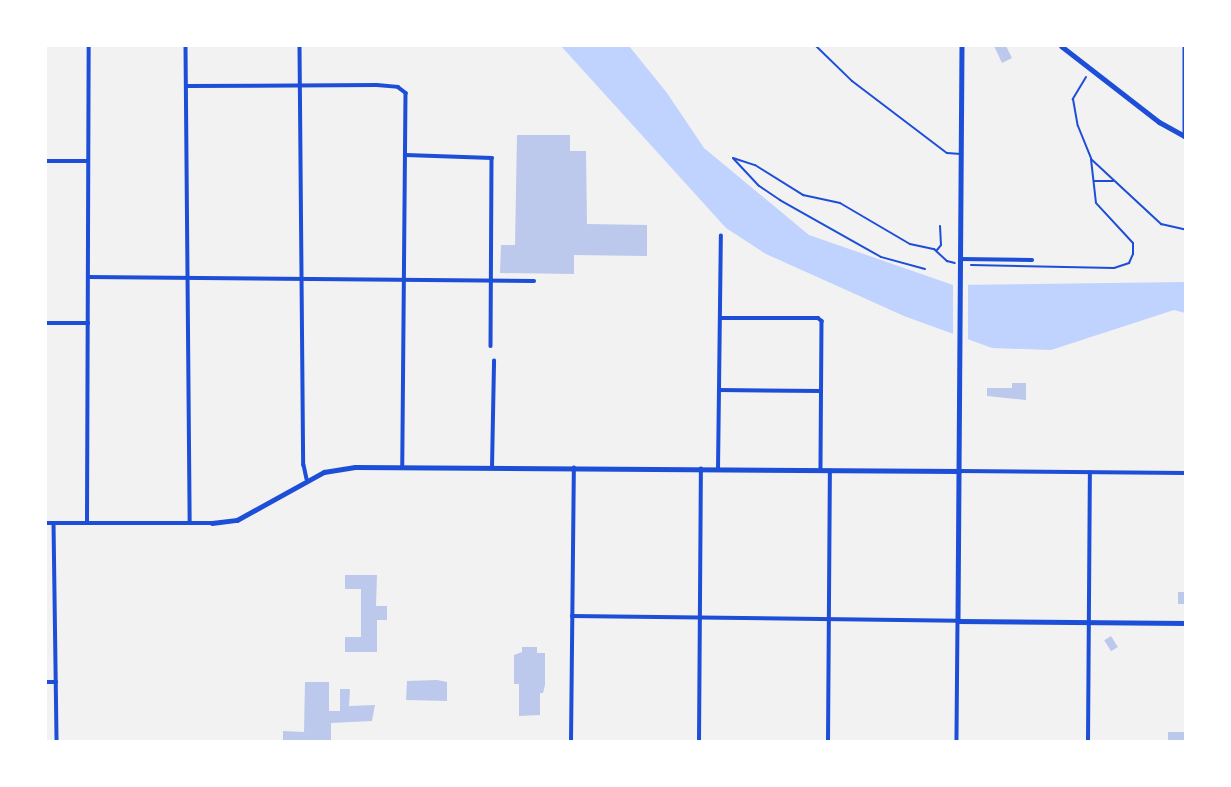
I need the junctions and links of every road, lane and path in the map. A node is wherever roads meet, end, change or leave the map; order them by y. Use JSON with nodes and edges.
{"nodes":[{"id":1,"x":89,"y":46,"type":"edge"},
{"id":2,"x":186,"y":46,"type":"edge"},
{"id":3,"x":300,"y":46,"type":"edge"},
{"id":4,"x":816,"y":46,"type":"edge"},
{"id":5,"x":962,"y":46,"type":"edge"},
{"id":6,"x":1061,"y":46,"type":"edge"},
{"id":7,"x":1185,"y":46,"type":"edge"},
{"id":8,"x":1086,"y":77,"type":"dead end"},
{"id":9,"x":187,"y":86,"type":"junction"},
{"id":10,"x":301,"y":86,"type":"junction"},
{"id":11,"x":1185,"y":137,"type":"edge"},
{"id":12,"x":961,"y":154,"type":"junction"},
{"id":13,"x":406,"y":155,"type":"junction"},
{"id":14,"x":1091,"y":159,"type":"junction"},
{"id":15,"x":46,"y":161,"type":"edge"},
{"id":16,"x":88,"y":161,"type":"junction"},
{"id":17,"x":1093,"y":181,"type":"junction"},
{"id":18,"x":1114,"y":181,"type":"junction"},
{"id":19,"x":940,"y":226,"type":"dead end"},
{"id":20,"x":1185,"y":230,"type":"edge"},
{"id":21,"x":721,"y":236,"type":"dead end"},
{"id":22,"x":936,"y":251,"type":"junction"},
{"id":23,"x":1032,"y":260,"type":"dead end"},
{"id":24,"x":961,"y":264,"type":"junction"},
{"id":25,"x":925,"y":269,"type":"dead end"},
{"id":26,"x":88,"y":277,"type":"junction"},
{"id":27,"x":304,"y":277,"type":"junction"},
{"id":28,"x":188,"y":278,"type":"junction"},
{"id":29,"x":405,"y":280,"type":"junction"},
{"id":30,"x":492,"y":281,"type":"junction"},
{"id":31,"x":534,"y":281,"type":"dead end"},
{"id":32,"x":720,"y":318,"type":"junction"},
{"id":33,"x":46,"y":323,"type":"edge"},
{"id":34,"x":88,"y":323,"type":"junction"},
{"id":35,"x":491,"y":346,"type":"dead end"},
{"id":36,"x":494,"y":361,"type":"dead end"},
{"id":37,"x":719,"y":390,"type":"junction"},
{"id":38,"x":821,"y":391,"type":"junction"},
{"id":39,"x":403,"y":466,"type":"junction"},
{"id":40,"x":492,"y":468,"type":"junction"},
{"id":41,"x":574,"y":468,"type":"junction"},
{"id":42,"x":701,"y":469,"type":"junction"},
{"id":43,"x":718,"y":470,"type":"junction"},
{"id":44,"x":821,"y":470,"type":"junction"},
{"id":45,"x":830,"y":470,"type":"junction"},
{"id":46,"x":959,"y":471,"type":"junction"},
{"id":47,"x":1090,"y":472,"type":"junction"},
{"id":48,"x":1185,"y":473,"type":"edge"},
{"id":49,"x":307,"y":479,"type":"junction"},
{"id":50,"x":46,"y":523,"type":"edge"},
{"id":51,"x":54,"y":523,"type":"junction"},
{"id":52,"x":87,"y":523,"type":"junction"},
{"id":53,"x":190,"y":523,"type":"junction"},
{"id":54,"x":572,"y":616,"type":"junction"},
{"id":55,"x":700,"y":617,"type":"junction"},
{"id":56,"x":829,"y":619,"type":"junction"},
{"id":57,"x":958,"y":621,"type":"junction"},
{"id":58,"x":1089,"y":622,"type":"junction"},
{"id":59,"x":1185,"y":622,"type":"edge"},
{"id":60,"x":46,"y":682,"type":"edge"},
{"id":61,"x":57,"y":682,"type":"junction"},
{"id":62,"x":57,"y":741,"type":"edge"},
{"id":63,"x":571,"y":741,"type":"edge"},
{"id":64,"x":699,"y":741,"type":"edge"},
{"id":65,"x":828,"y":741,"type":"edge"},
{"id":66,"x":957,"y":741,"type":"edge"},
{"id":67,"x":1088,"y":741,"type":"edge"}],
"edges":[{"from":1,"to":16,"type":"street"},
{"from":2,"to":9,"type":"street"},
{"from":3,"to":10,"type":"street"},
{"from":4,"to":12,"type":"lane"},
{"from":5,"to":12,"type":"street"},
{"from":6,"to":11,"type":"main road"},
{"from":7,"to":11,"type":"street"},
{"from":8,"to":14,"type":"path"},
{"from":9,"to":10,"type":"street"},
{"from":9,"to":28,"type":"street"},
{"from":10,"to":13,"type":"street"},
{"from":10,"to":27,"type":"street"},
{"from":12,"to":24,"type":"street"},
{"from":13,"to":29,"type":"street"},
{"from":13,"to":30,"type":"street"},
{"from":14,"to":17,"type":"path"},
{"from":14,"to":18,"type":"path"},
{"from":15,"to":16,"type":"street"},
{"from":16,"to":26,"type":"street"},
{"from":17,"to":18,"type":"path"},
{"from":17,"to":24,"type":"path"},
{"from":18,"to":20,"type":"path"},
{"from":19,"to":22,"type":"path"},
{"from":21,"to":32,"type":"street"},
{"from":22,"to":24,"type":"path"},
{"from":22,"to":25,"type":"path"},
{"from":23,"to":24,"type":"street"},
{"from":24,"to":46,"type":"street"},
{"from":26,"to":28,"type":"street"},
{"from":26,"to":34,"type":"street"},
{"from":27,"to":28,"type":"street"},
{"from":27,"to":29,"type":"street"},
{"from":27,"to":49,"type":"street"},
{"from":28,"to":53,"type":"street"},
{"from":29,"to":30,"type":"street"},
{"from":29,"to":39,"type":"street"},
{"from":30,"to":31,"type":"street"},
{"from":30,"to":35,"type":"street"},
{"from":32,"to":37,"type":"street"},
{"from":32,"to":38,"type":"street"},
{"from":33,"to":34,"type":"street"},
{"from":34,"to":52,"type":"street"},
{"from":36,"to":40,"type":"street"},
{"from":37,"to":38,"type":"street"},
{"from":37,"to":43,"type":"street"},
{"from":38,"to":44,"type":"street"},
{"from":39,"to":40,"type":"street"},
{"from":39,"to":49,"type":"street"},
{"from":40,"to":41,"type":"street"},
{"from":41,"to":42,"type":"street"},
{"from":41,"to":54,"type":"street"},
{"from":42,"to":43,"type":"street"},
{"from":42,"to":55,"type":"street"},
{"from":43,"to":44,"type":"street"},
{"from":44,"to":45,"type":"street"},
{"from":45,"to":46,"type":"street"},
{"from":45,"to":56,"type":"street"},
{"from":46,"to":47,"type":"street"},
{"from":46,"to":57,"type":"street"},
{"from":47,"to":48,"type":"street"},
{"from":47,"to":58,"type":"street"},
{"from":49,"to":53,"type":"street"},
{"from":50,"to":51,"type":"street"},
{"from":51,"to":52,"type":"street"},
{"from":51,"to":61,"type":"street"},
{"from":52,"to":53,"type":"street"},
{"from":54,"to":55,"type":"street"},
{"from":54,"to":63,"type":"street"},
{"from":55,"to":56,"type":"street"},
{"from":55,"to":64,"type":"street"},
{"from":56,"to":57,"type":"street"},
{"from":56,"to":65,"type":"street"},
{"from":57,"to":58,"type":"street"},
{"from":57,"to":66,"type":"street"},
{"from":58,"to":59,"type":"street"},
{"from":58,"to":67,"type":"street"},
{"from":60,"to":61,"type":"street"},
{"from":61,"to":62,"type":"street"}]}
